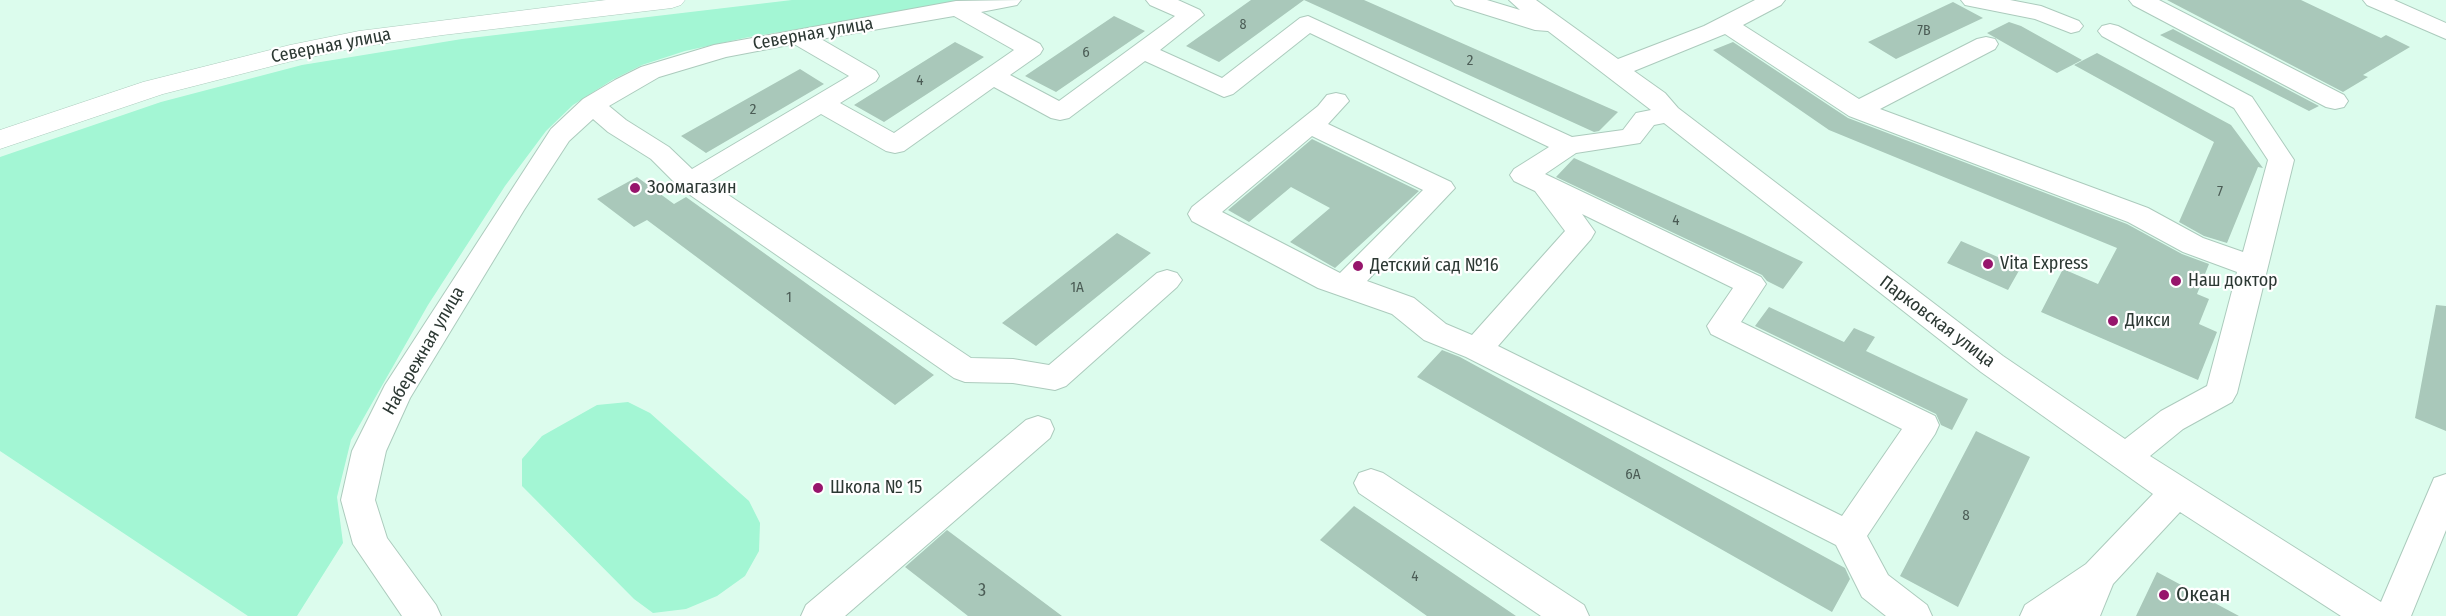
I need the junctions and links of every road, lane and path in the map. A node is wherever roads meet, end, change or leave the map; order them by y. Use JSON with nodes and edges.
{"nodes":[{"id":1,"x":672,"y":0,"type":"edge"},
{"id":2,"x":1009,"y":0,"type":"edge"},
{"id":3,"x":1158,"y":0,"type":"edge"},
{"id":4,"x":1463,"y":0,"type":"edge"},
{"id":5,"x":1521,"y":0,"type":"edge"},
{"id":6,"x":1773,"y":0,"type":"edge"},
{"id":7,"x":1974,"y":0,"type":"edge"},
{"id":8,"x":2141,"y":0,"type":"edge"},
{"id":9,"x":2375,"y":0,"type":"edge"},
{"id":10,"x":956,"y":8,"type":"junction"},
{"id":11,"x":1732,"y":12,"type":"edge"},
{"id":12,"x":2071,"y":26,"type":"dead end"},
{"id":13,"x":1564,"y":31,"type":"junction"},
{"id":14,"x":2110,"y":32,"type":"dead end"},
{"id":15,"x":2446,"y":32,"type":"edge"},
{"id":16,"x":798,"y":36,"type":"junction"},
{"id":17,"x":1986,"y":44,"type":"dead end"},
{"id":18,"x":1143,"y":51,"type":"junction"},
{"id":19,"x":1616,"y":69,"type":"junction"},
{"id":20,"x":992,"y":76,"type":"junction"},
{"id":21,"x":1336,"y":101,"type":"dead end"},
{"id":22,"x":2335,"y":101,"type":"dead end"},
{"id":23,"x":822,"y":104,"type":"junction"},
{"id":24,"x":592,"y":105,"type":"junction"},
{"id":25,"x":1858,"y":110,"type":"junction"},
{"id":26,"x":1669,"y":114,"type":"junction"},
{"id":27,"x":1310,"y":125,"type":"junction"},
{"id":28,"x":0,"y":140,"type":"edge"},
{"id":29,"x":1569,"y":146,"type":"junction"},
{"id":30,"x":690,"y":182,"type":"junction"},
{"id":31,"x":1544,"y":184,"type":"junction"},
{"id":32,"x":2253,"y":267,"type":"junction"},
{"id":33,"x":1167,"y":280,"type":"dead end"},
{"id":34,"x":1346,"y":285,"type":"junction"},
{"id":35,"x":1477,"y":349,"type":"junction"},
{"id":36,"x":1038,"y":429,"type":"dead end"},
{"id":37,"x":2126,"y":457,"type":"junction"},
{"id":38,"x":1371,"y":483,"type":"dead end"},
{"id":39,"x":2446,"y":488,"type":"edge"},
{"id":40,"x":2178,"y":493,"type":"junction"},
{"id":41,"x":1848,"y":535,"type":"junction"},
{"id":42,"x":2099,"y":575,"type":"junction"},
{"id":43,"x":423,"y":616,"type":"edge"},
{"id":44,"x":819,"y":616,"type":"edge"},
{"id":45,"x":1571,"y":616,"type":"edge"},
{"id":46,"x":1914,"y":616,"type":"edge"},
{"id":47,"x":2038,"y":616,"type":"edge"},
{"id":48,"x":2082,"y":616,"type":"edge"},
{"id":49,"x":2372,"y":616,"type":"edge"},
{"id":50,"x":2393,"y":616,"type":"edge"}],
"edges":[{"from":1,"to":28,"type":"main road","name":"Северная улица"},
{"from":2,"to":10,"type":"street","name":"Северная улица"},
{"from":3,"to":18,"type":"street"},
{"from":4,"to":13,"type":"street"},
{"from":5,"to":13,"type":"street","name":"Парковская улица"},
{"from":6,"to":11,"type":"street"},
{"from":7,"to":12,"type":"street"},
{"from":8,"to":22,"type":"street"},
{"from":9,"to":15,"type":"street"},
{"from":10,"to":16,"type":"street","name":"Северная улица"},
{"from":10,"to":20,"type":"street"},
{"from":11,"to":19,"type":"street"},
{"from":11,"to":25,"type":"street"},
{"from":13,"to":19,"type":"street","name":"Парковская улица"},
{"from":14,"to":32,"type":"street"},
{"from":16,"to":23,"type":"street"},
{"from":16,"to":24,"type":"street","name":"Северная улица"},
{"from":17,"to":25,"type":"street"},
{"from":18,"to":20,"type":"street"},
{"from":18,"to":29,"type":"street"},
{"from":19,"to":26,"type":"street","name":"Парковская улица"},
{"from":20,"to":23,"type":"street"},
{"from":21,"to":27,"type":"street"},
{"from":23,"to":30,"type":"street"},
{"from":24,"to":30,"type":"street"},
{"from":24,"to":43,"type":"street","name":"Набережная улица"},
{"from":25,"to":32,"type":"street"},
{"from":26,"to":29,"type":"street"},
{"from":26,"to":37,"type":"street","name":"Парковская улица"},
{"from":27,"to":34,"type":"street"},
{"from":27,"to":34,"type":"street"},
{"from":29,"to":31,"type":"street"},
{"from":30,"to":33,"type":"street"},
{"from":31,"to":35,"type":"street"},
{"from":31,"to":41,"type":"street"},
{"from":32,"to":37,"type":"street"},
{"from":34,"to":35,"type":"street"},
{"from":35,"to":41,"type":"street"},
{"from":36,"to":44,"type":"street"},
{"from":37,"to":40,"type":"street","name":"Парковская улица"},
{"from":38,"to":45,"type":"street"},
{"from":39,"to":50,"type":"street"},
{"from":40,"to":42,"type":"street"},
{"from":40,"to":49,"type":"street","name":"Парковская улица"},
{"from":41,"to":46,"type":"street"},
{"from":42,"to":47,"type":"street"},
{"from":42,"to":48,"type":"street"}]}
